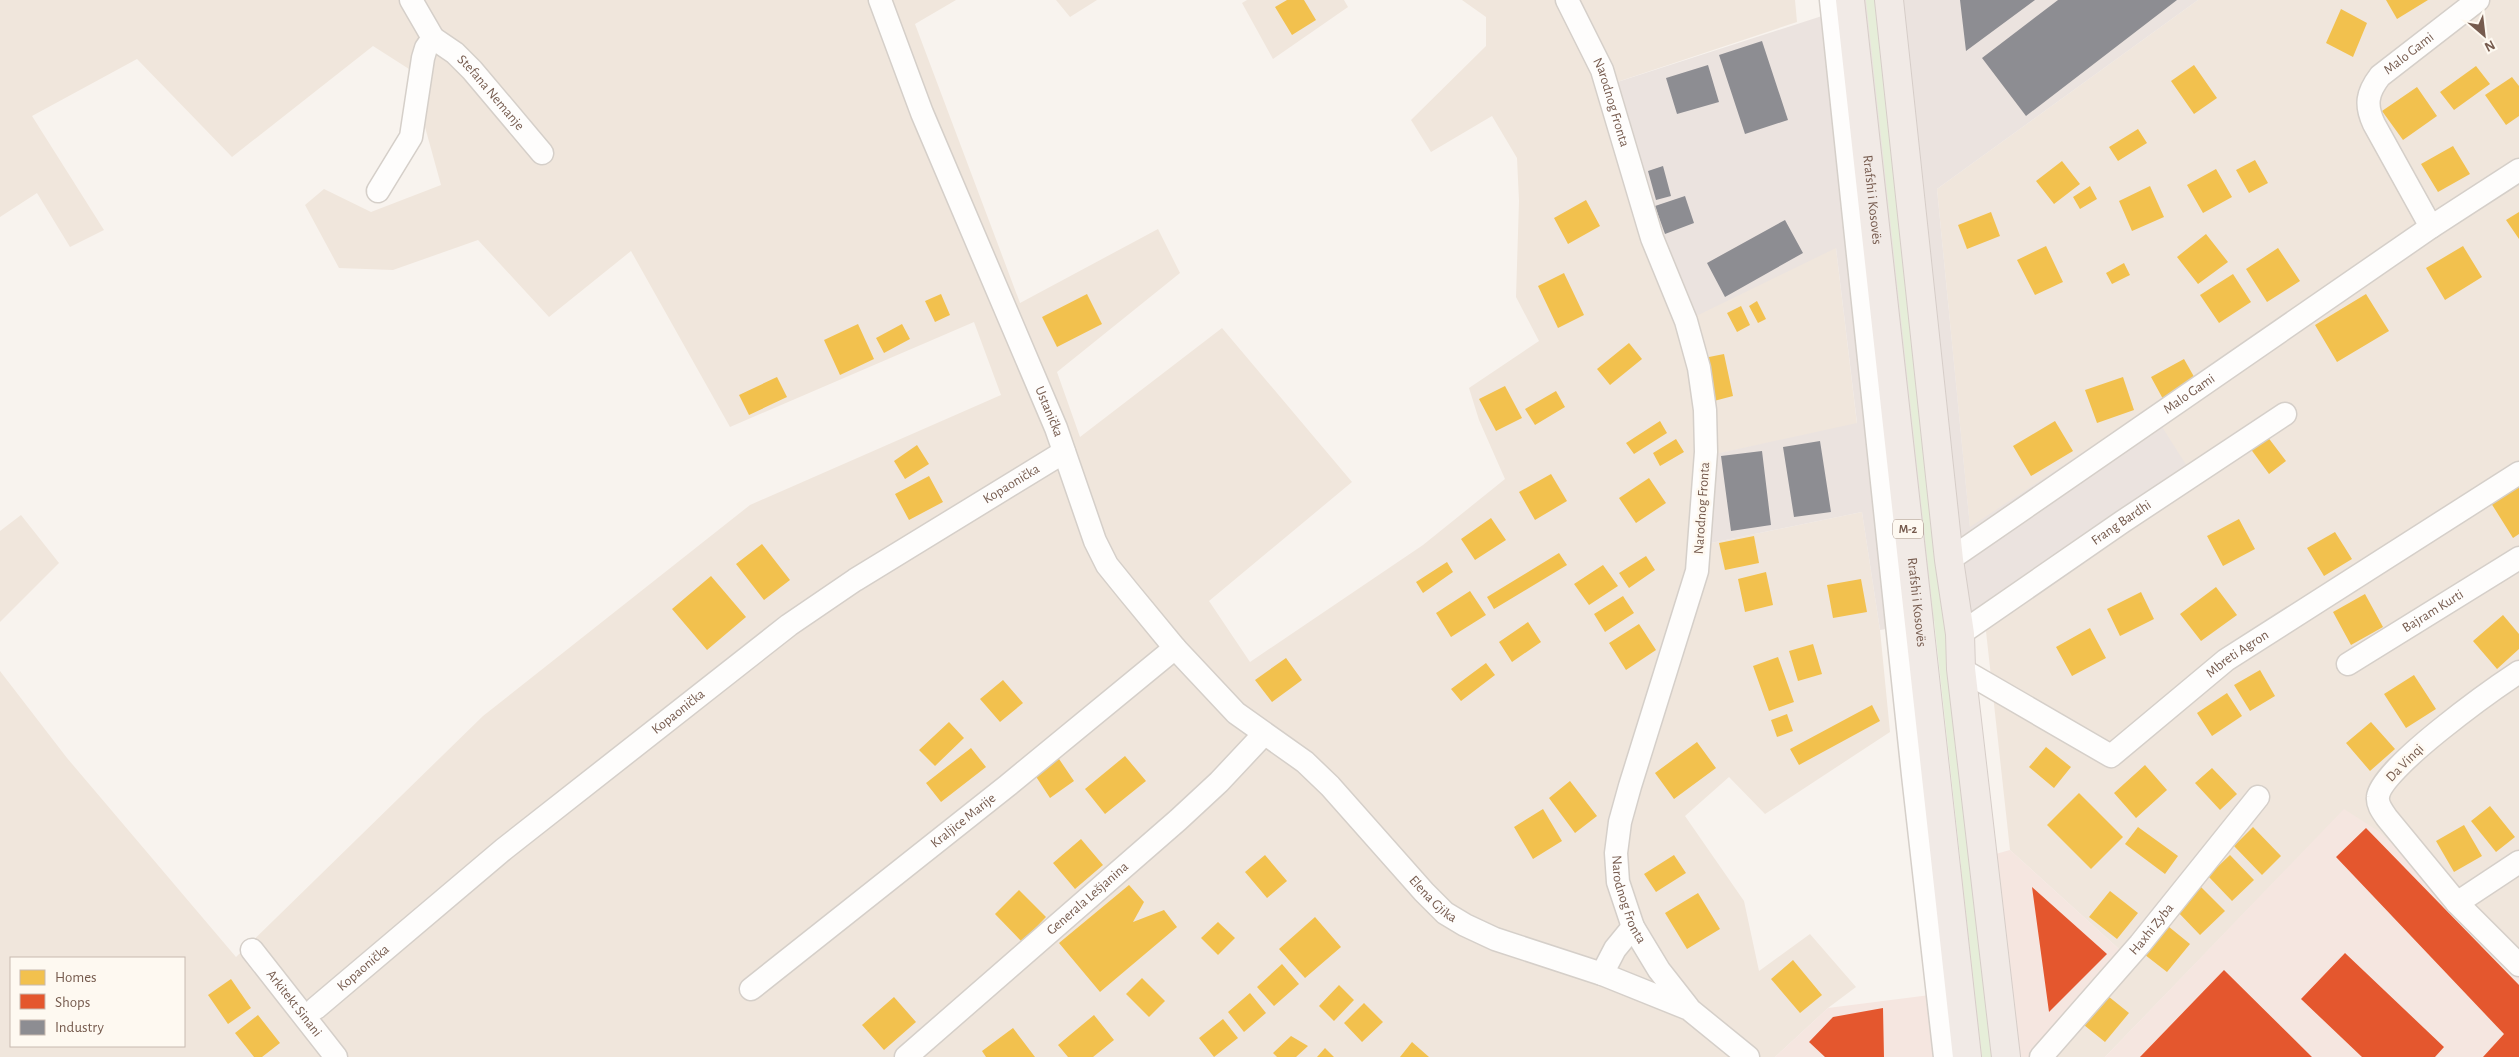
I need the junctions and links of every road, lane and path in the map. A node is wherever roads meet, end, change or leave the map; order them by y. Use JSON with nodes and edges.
{"nodes":[{"id":1,"x":411,"y":0,"type":"edge"},
{"id":2,"x":880,"y":0,"type":"edge"},
{"id":3,"x":1567,"y":0,"type":"edge"},
{"id":4,"x":1831,"y":0,"type":"edge"},
{"id":5,"x":1850,"y":0,"type":"edge"},
{"id":6,"x":1890,"y":0,"type":"edge"},
{"id":7,"x":2478,"y":0,"type":"edge"},
{"id":8,"x":434,"y":38,"type":"junction"},
{"id":9,"x":542,"y":153,"type":"dead end"},
{"id":10,"x":2519,"y":170,"type":"edge"},
{"id":11,"x":378,"y":190,"type":"dead end"},
{"id":12,"x":2431,"y":227,"type":"junction"},
{"id":13,"x":2285,"y":414,"type":"dead end"},
{"id":14,"x":1064,"y":452,"type":"junction"},
{"id":15,"x":2519,"y":473,"type":"edge"},
{"id":16,"x":2519,"y":558,"type":"edge"},
{"id":17,"x":1949,"y":560,"type":"junction"},
{"id":18,"x":1960,"y":634,"type":"junction"},
{"id":19,"x":1175,"y":648,"type":"junction"},
{"id":20,"x":2348,"y":664,"type":"dead end"},
{"id":21,"x":1962,"y":669,"type":"junction"},
{"id":22,"x":2519,"y":672,"type":"edge"},
{"id":23,"x":1264,"y":734,"type":"junction"},
{"id":24,"x":1305,"y":762,"type":"joint"},
{"id":25,"x":2258,"y":797,"type":"dead end"},
{"id":26,"x":2519,"y":862,"type":"edge"},
{"id":27,"x":2457,"y":903,"type":"junction"},
{"id":28,"x":1633,"y":927,"type":"junction"},
{"id":29,"x":252,"y":950,"type":"dead end"},
{"id":30,"x":2519,"y":965,"type":"edge"},
{"id":31,"x":1602,"y":974,"type":"junction"},
{"id":32,"x":750,"y":989,"type":"dead end"},
{"id":33,"x":316,"y":1008,"type":"dead end"},
{"id":34,"x":1689,"y":1009,"type":"junction"},
{"id":35,"x":336,"y":1057,"type":"edge"},
{"id":36,"x":906,"y":1057,"type":"edge"},
{"id":37,"x":1748,"y":1057,"type":"edge"},
{"id":38,"x":1945,"y":1057,"type":"edge"},
{"id":39,"x":1967,"y":1057,"type":"edge"},
{"id":40,"x":2006,"y":1057,"type":"edge"},
{"id":41,"x":2041,"y":1057,"type":"edge"}],
"edges":[{"from":1,"to":8,"type":"street","name":"Stefana Nemanje"},
{"from":2,"to":14,"type":"street","name":"Ustanička"},
{"from":3,"to":28,"type":"street","name":"Narodnog Fronta"},
{"from":4,"to":38,"type":"street","name":"Rrafshi i Kosovës"},
{"from":5,"to":39,"type":"highway","name":"Rrafshi i Kosovës","number":"M-2"},
{"from":6,"to":17,"type":"highway"},
{"from":7,"to":12,"type":"street","name":"Malo Gami"},
{"from":8,"to":9,"type":"street","name":"Stefana Nemanje"},
{"from":8,"to":11,"type":"street"},
{"from":10,"to":12,"type":"street","name":"Malo Gami"},
{"from":12,"to":17,"type":"street","name":"Malo Gami"},
{"from":13,"to":18,"type":"street","name":"Frang Bardhi"},
{"from":14,"to":19,"type":"street","name":"Ustanička"},
{"from":14,"to":33,"type":"street","name":"Kopaonička"},
{"from":15,"to":21,"type":"street","name":"Mbreti Agron"},
{"from":16,"to":20,"type":"street","name":"Bajram Kurti"},
{"from":17,"to":18,"type":"highway"},
{"from":18,"to":21,"type":"highway"},
{"from":19,"to":23,"type":"street","name":"Ustanička"},
{"from":19,"to":32,"type":"street","name":"Kraljice Marije"},
{"from":21,"to":40,"type":"highway"},
{"from":22,"to":27,"type":"street","name":"Da Vinqi"},
{"from":23,"to":24,"type":"street","name":"Ustanička"},
{"from":23,"to":36,"type":"street","name":"Generala Lešjanina"},
{"from":24,"to":31,"type":"street","name":"Elena Gjika"},
{"from":25,"to":41,"type":"street","name":"Haxhi Zyba"},
{"from":26,"to":27,"type":"street"},
{"from":27,"to":30,"type":"street"},
{"from":28,"to":31,"type":"street"},
{"from":28,"to":34,"type":"street","name":"Narodnog Fronta"},
{"from":29,"to":35,"type":"street","name":"Arkitekt Sinani"},
{"from":31,"to":34,"type":"street","name":"Elena Gjika"},
{"from":34,"to":37,"type":"street","name":"Elena Gjika"}]}
